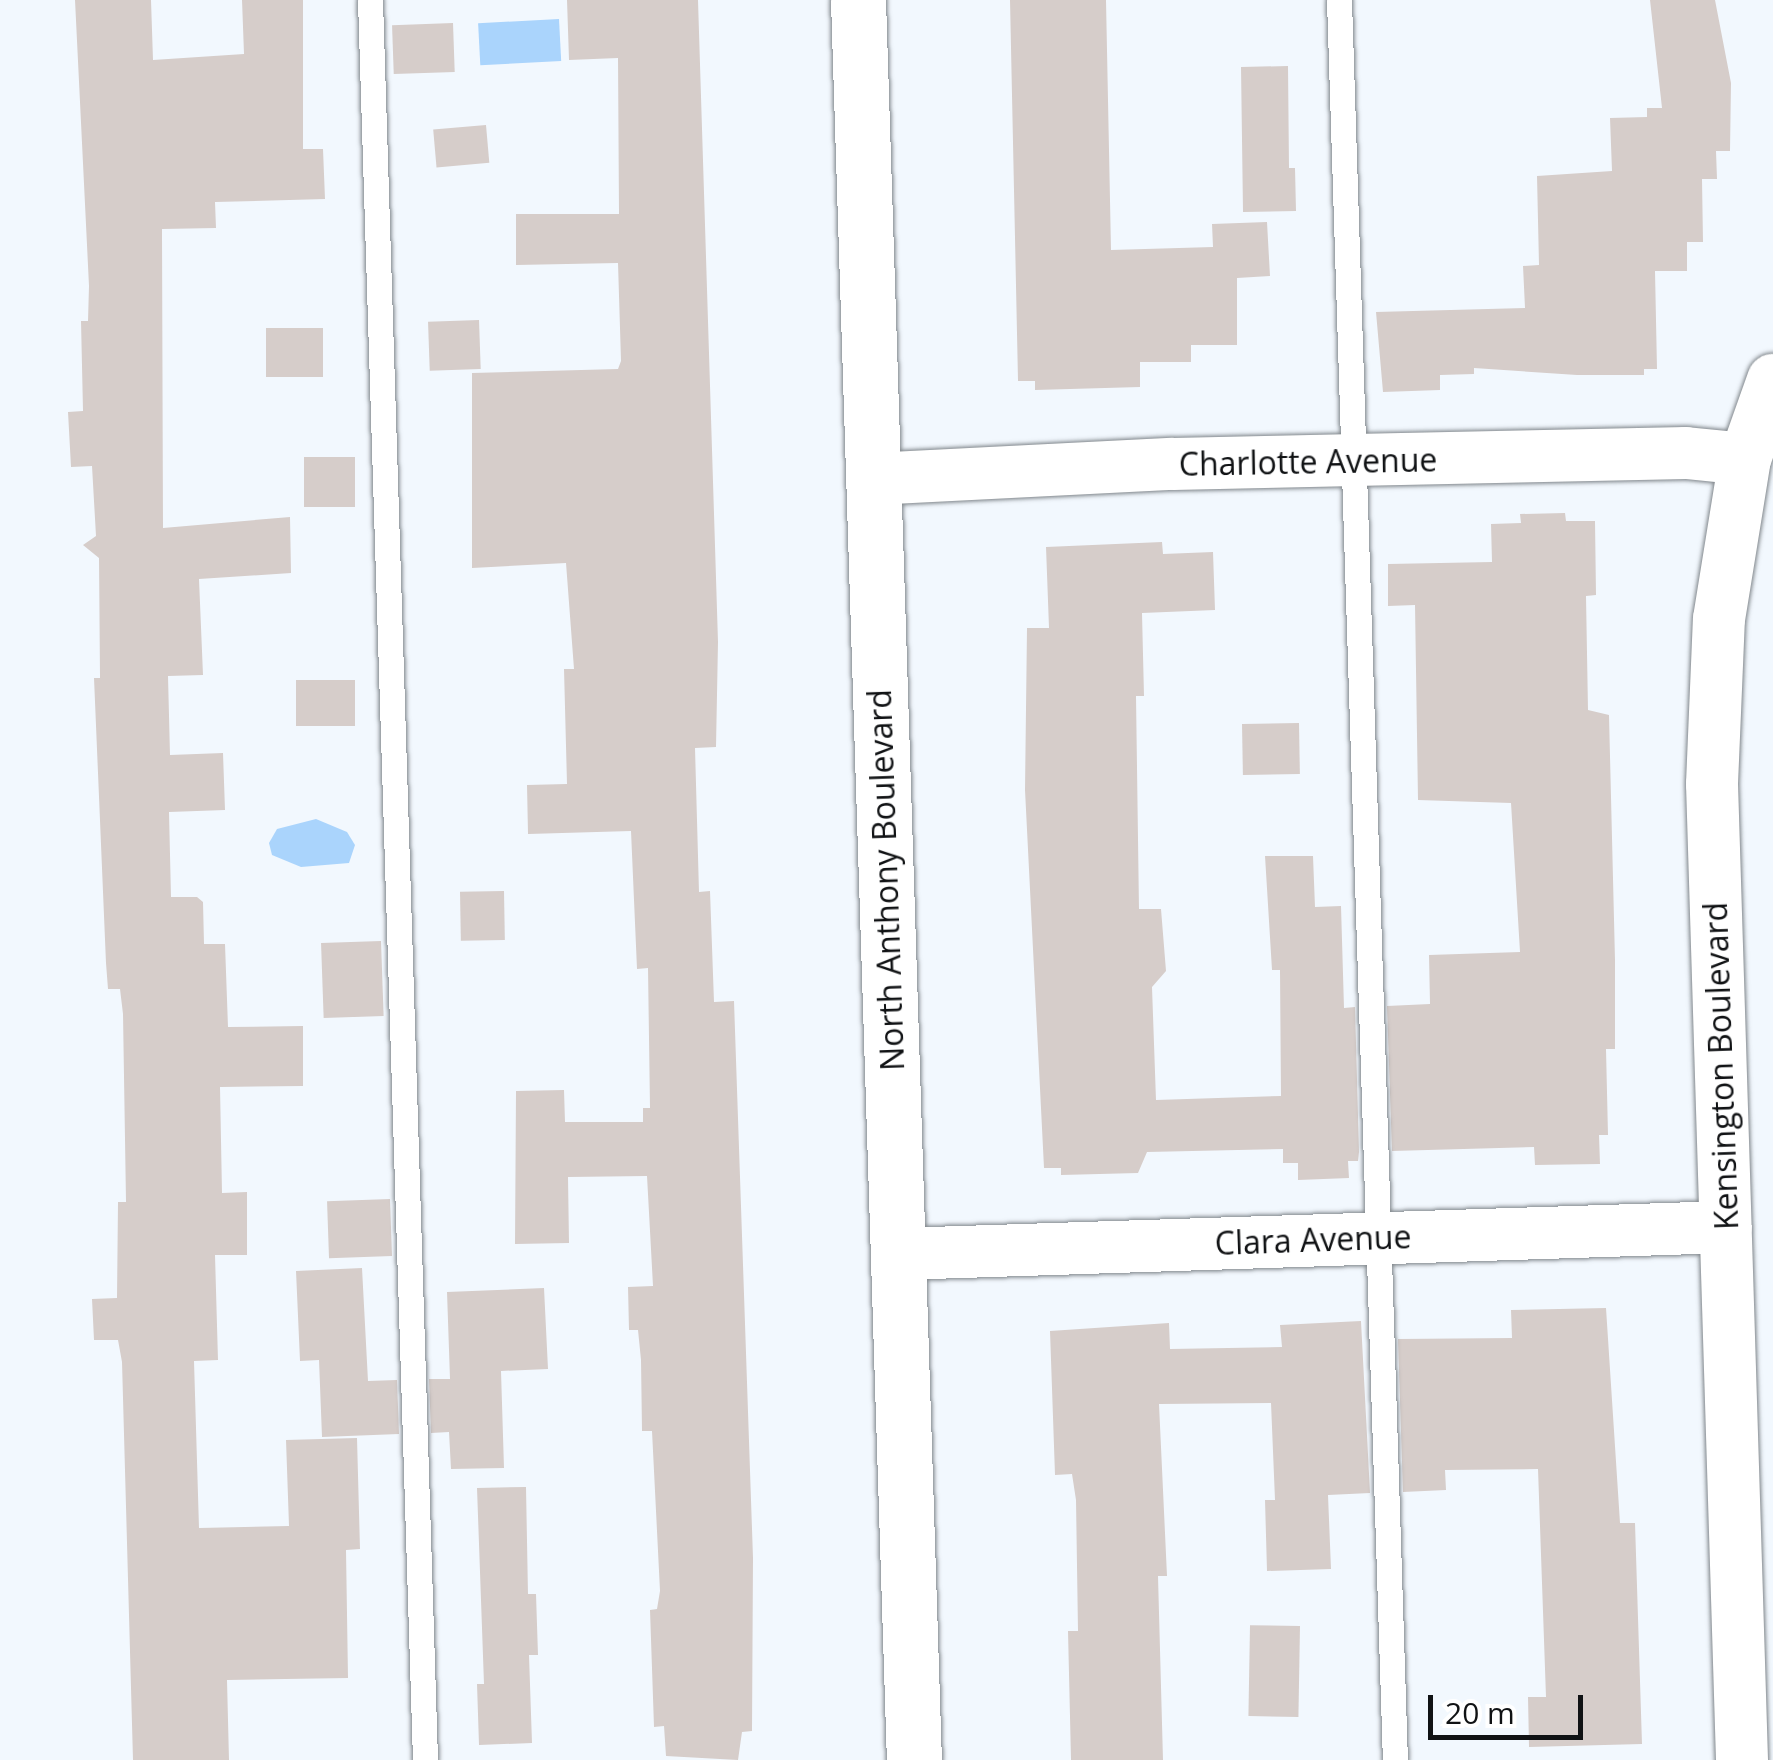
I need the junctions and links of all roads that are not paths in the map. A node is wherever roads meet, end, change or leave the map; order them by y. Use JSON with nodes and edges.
{"nodes":[{"id":1,"x":370,"y":0,"type":"edge"},
{"id":2,"x":858,"y":0,"type":"edge"},
{"id":3,"x":1339,"y":0,"type":"edge"},
{"id":4,"x":1773,"y":380,"type":"edge"},
{"id":5,"x":1745,"y":459,"type":"junction"},
{"id":6,"x":1352,"y":461,"type":"junction"},
{"id":7,"x":872,"y":479,"type":"junction"},
{"id":8,"x":1726,"y":1227,"type":"junction"},
{"id":9,"x":1377,"y":1238,"type":"junction"},
{"id":10,"x":900,"y":1254,"type":"junction"},
{"id":11,"x":425,"y":1760,"type":"edge"},
{"id":12,"x":914,"y":1760,"type":"edge"},
{"id":13,"x":1394,"y":1760,"type":"edge"},
{"id":14,"x":1742,"y":1760,"type":"edge"}],
"edges":[{"from":1,"to":11,"type":"lane"},
{"from":2,"to":7,"type":"main road","name":"North Anthony Boulevard"},
{"from":3,"to":6,"type":"lane"},
{"from":4,"to":5,"type":"street","name":"Kensington Boulevard"},
{"from":5,"to":6,"type":"street","name":"Charlotte Avenue"},
{"from":5,"to":8,"type":"street","name":"Kensington Boulevard"},
{"from":6,"to":7,"type":"street","name":"Charlotte Avenue"},
{"from":6,"to":9,"type":"lane"},
{"from":7,"to":10,"type":"main road","name":"North Anthony Boulevard"},
{"from":8,"to":9,"type":"street","name":"Clara Avenue"},
{"from":8,"to":14,"type":"street","name":"Kensington Boulevard"},
{"from":9,"to":10,"type":"street","name":"Clara Avenue"},
{"from":9,"to":13,"type":"lane"},
{"from":10,"to":12,"type":"main road","name":"North Anthony Boulevard"}]}
